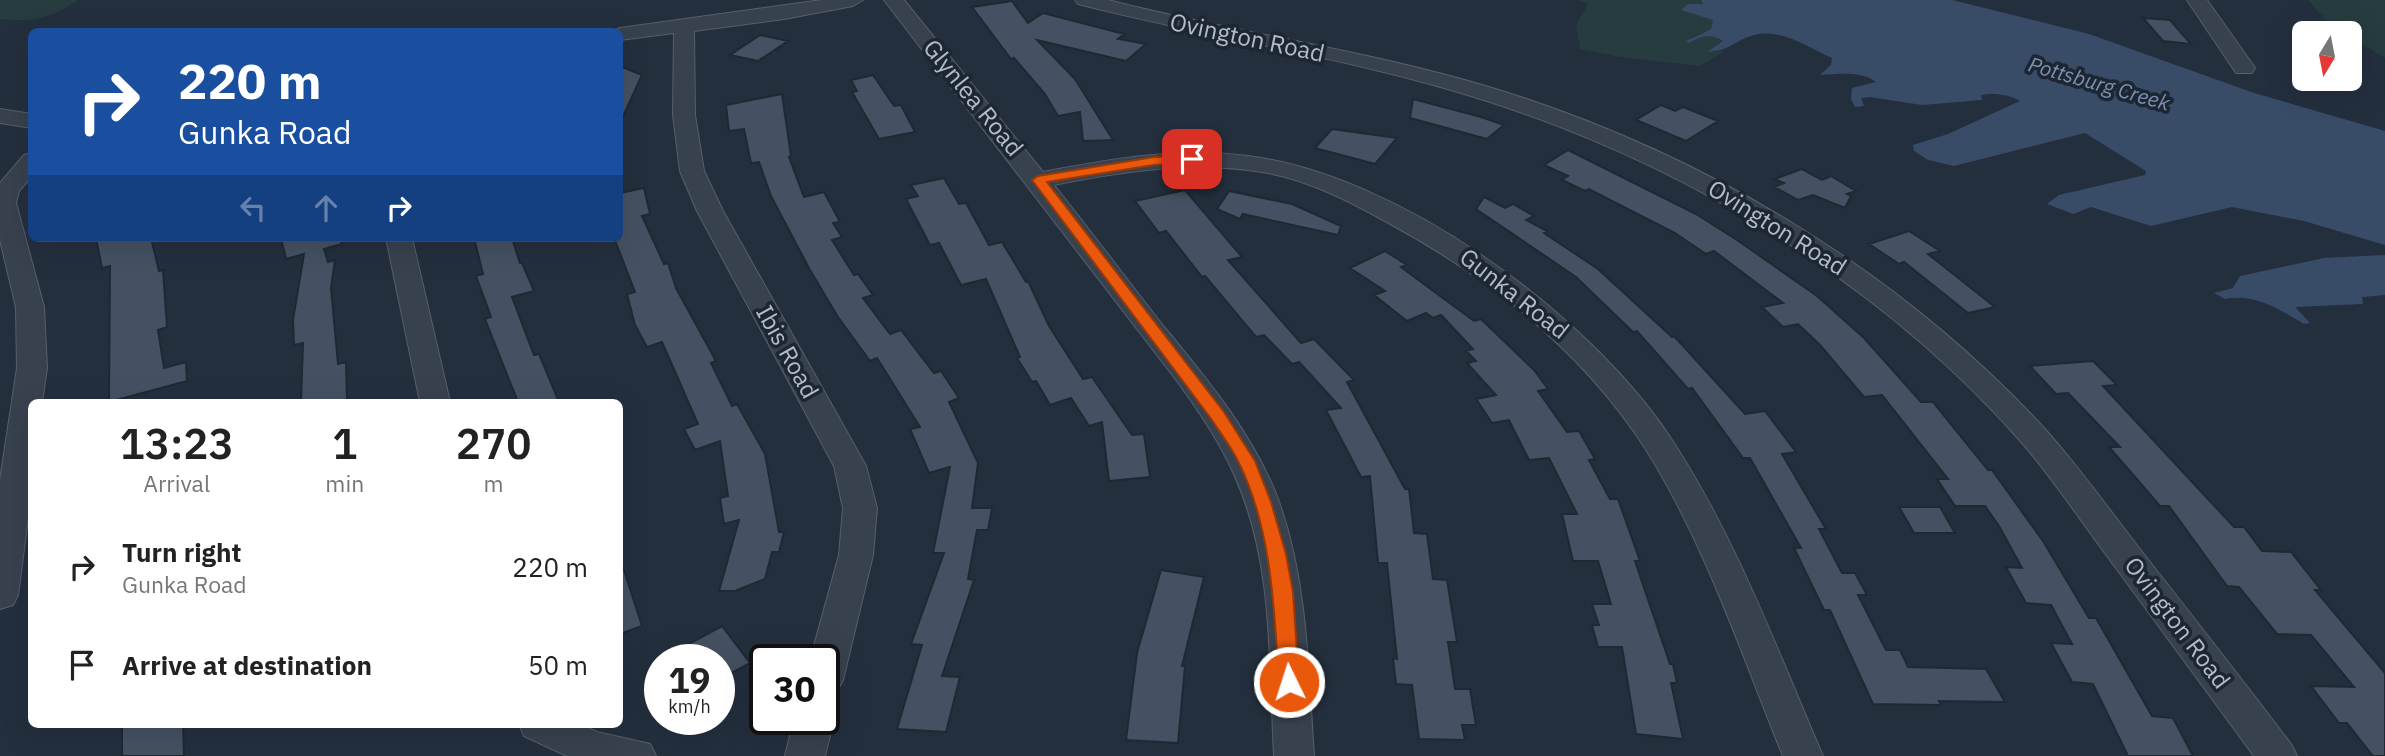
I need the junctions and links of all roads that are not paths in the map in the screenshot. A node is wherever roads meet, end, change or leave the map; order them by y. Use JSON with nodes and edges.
{"nodes":[{"id":1,"x":853,"y":0,"type":"edge"},
{"id":2,"x":894,"y":0,"type":"edge"},
{"id":3,"x":1085,"y":0,"type":"edge"},
{"id":4,"x":2197,"y":0,"type":"edge"},
{"id":5,"x":684,"y":27,"type":"junction"},
{"id":6,"x":623,"y":34,"type":"edge"},
{"id":7,"x":2244,"y":68,"type":"dead end"},
{"id":8,"x":0,"y":116,"type":"edge"},
{"id":9,"x":28,"y":120,"type":"edge"},
{"id":10,"x":28,"y":165,"type":"edge"},
{"id":11,"x":1038,"y":180,"type":"junction"},
{"id":12,"x":400,"y":242,"type":"edge"},
{"id":13,"x":434,"y":399,"type":"edge"},
{"id":14,"x":0,"y":595,"type":"edge"},
{"id":15,"x":833,"y":644,"type":"edge"},
{"id":16,"x":547,"y":728,"type":"edge"},
{"id":17,"x":810,"y":735,"type":"edge"},
{"id":18,"x":636,"y":756,"type":"edge"},
{"id":19,"x":805,"y":756,"type":"edge"},
{"id":20,"x":1294,"y":756,"type":"edge"},
{"id":21,"x":1803,"y":756,"type":"edge"},
{"id":22,"x":2277,"y":756,"type":"edge"}],
"edges":[{"from":1,"to":5,"type":"street"},
{"from":2,"to":11,"type":"street","name":"Glynlea Road"},
{"from":3,"to":22,"type":"street","name":"Ovington Road"},
{"from":4,"to":7,"type":"street"},
{"from":5,"to":6,"type":"street"},
{"from":5,"to":15,"type":"street","name":"Ibis Road"},
{"from":8,"to":9,"type":"street"},
{"from":10,"to":14,"type":"street"},
{"from":11,"to":20,"type":"street","name":"Glynlea Road"},
{"from":11,"to":21,"type":"street","name":"Gunka Road"},
{"from":12,"to":13,"type":"street"},
{"from":16,"to":18,"type":"street"},
{"from":17,"to":19,"type":"street"}]}
